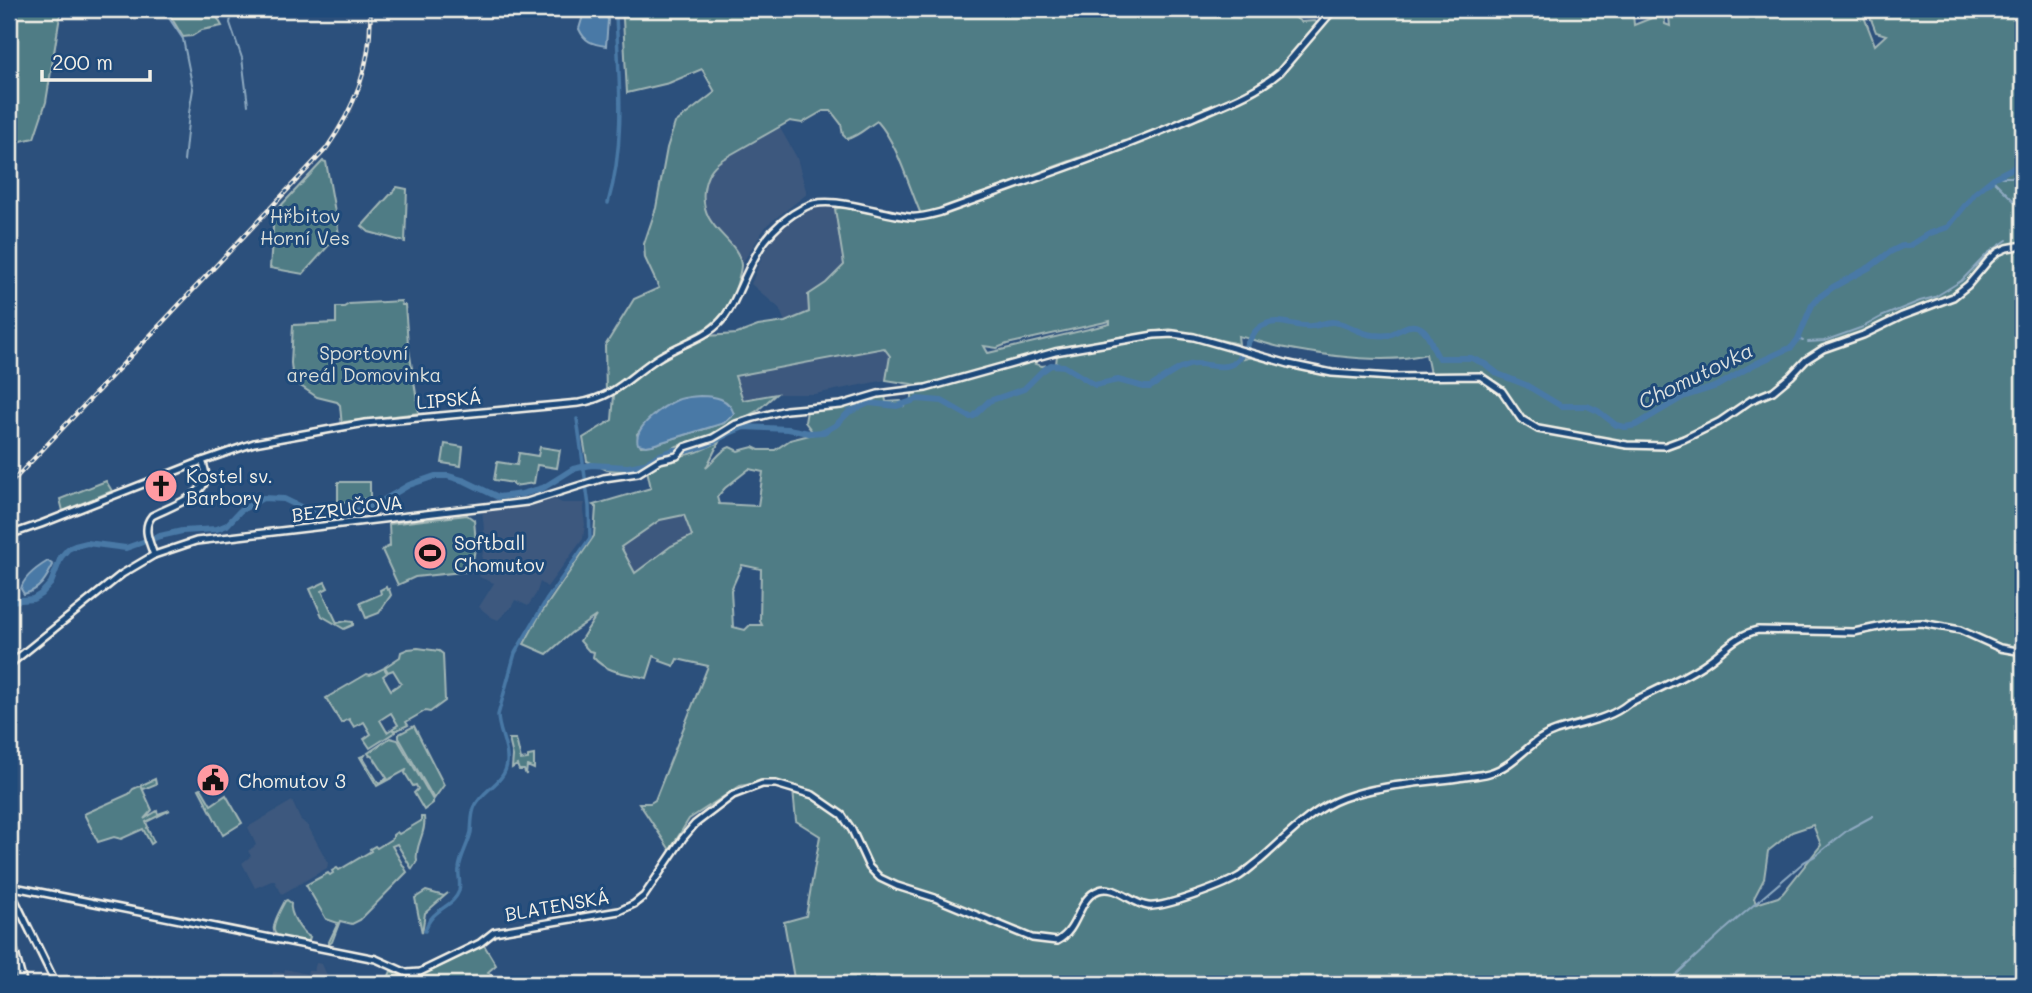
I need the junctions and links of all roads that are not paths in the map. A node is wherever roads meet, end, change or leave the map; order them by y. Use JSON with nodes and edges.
{"nodes":[{"id":1,"x":1334,"y":9,"type":"edge"},
{"id":2,"x":2023,"y":245,"type":"edge"},
{"id":3,"x":202,"y":461,"type":"junction"},
{"id":4,"x":9,"y":535,"type":"edge"},
{"id":5,"x":154,"y":555,"type":"junction"},
{"id":6,"x":2023,"y":652,"type":"edge"},
{"id":7,"x":9,"y":665,"type":"edge"},
{"id":8,"x":9,"y":887,"type":"edge"},
{"id":9,"x":9,"y":937,"type":"edge"},
{"id":10,"x":9,"y":952,"type":"edge"},
{"id":11,"x":20,"y":984,"type":"edge"},
{"id":12,"x":56,"y":984,"type":"edge"}],
"edges":[{"from":1,"to":3,"type":"street","name":"LIPSKÁ"},
{"from":2,"to":5,"type":"street","name":"BEZRUČOVA"},
{"from":3,"to":4,"type":"street","name":"LIPSKÁ"},
{"from":3,"to":5,"type":"street"},
{"from":5,"to":7,"type":"street","name":"BEZRUČOVA"},
{"from":6,"to":8,"type":"street","name":"BLATENSKÁ"},
{"from":8,"to":12,"type":"street"},
{"from":9,"to":11,"type":"highway"},
{"from":10,"to":11,"type":"highway"}]}
